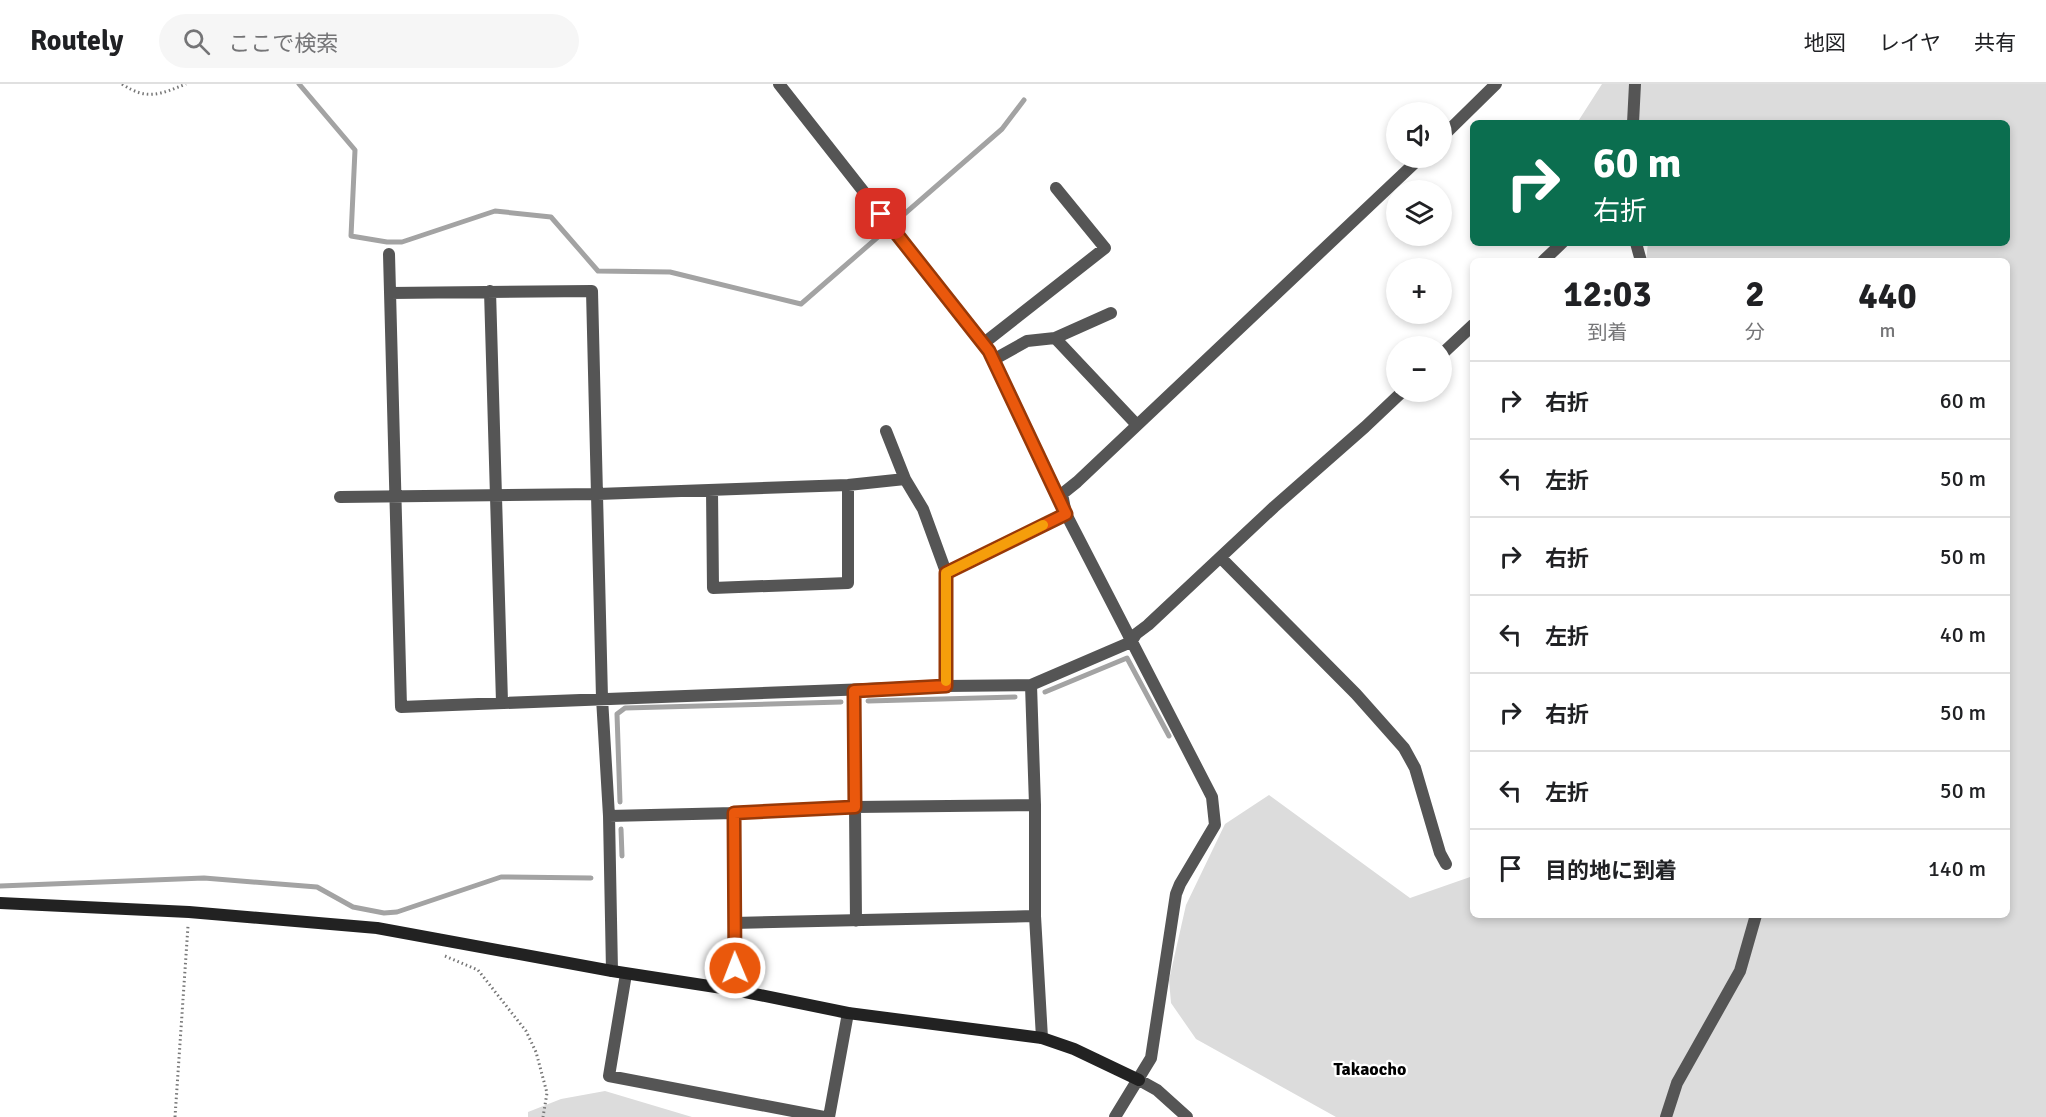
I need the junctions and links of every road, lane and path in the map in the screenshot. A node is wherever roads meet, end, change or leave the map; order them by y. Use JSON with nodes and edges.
{"nodes":[{"id":1,"x":122,"y":84,"type":"edge"},
{"id":2,"x":186,"y":84,"type":"edge"},
{"id":3,"x":779,"y":84,"type":"edge"},
{"id":4,"x":1496,"y":84,"type":"edge"},
{"id":5,"x":1635,"y":84,"type":"edge"},
{"id":6,"x":1633,"y":120,"type":"edge"},
{"id":7,"x":1452,"y":127,"type":"edge"},
{"id":8,"x":1409,"y":168,"type":"edge"},
{"id":9,"x":1056,"y":188,"type":"dead end"},
{"id":10,"x":1559,"y":246,"type":"edge"},
{"id":11,"x":389,"y":254,"type":"dead end"},
{"id":12,"x":1546,"y":258,"type":"edge"},
{"id":13,"x":490,"y":291,"type":"junction"},
{"id":14,"x":390,"y":293,"type":"junction"},
{"id":15,"x":1111,"y":313,"type":"dead end"},
{"id":16,"x":1470,"y":328,"type":"edge"},
{"id":17,"x":1055,"y":338,"type":"junction"},
{"id":18,"x":984,"y":344,"type":"junction"},
{"id":19,"x":1452,"y":345,"type":"edge"},
{"id":20,"x":993,"y":360,"type":"junction"},
{"id":21,"x":1391,"y":402,"type":"edge"},
{"id":22,"x":1137,"y":425,"type":"junction"},
{"id":23,"x":886,"y":431,"type":"dead end"},
{"id":24,"x":905,"y":479,"type":"junction"},
{"id":25,"x":848,"y":485,"type":"junction"},
{"id":26,"x":712,"y":490,"type":"junction"},
{"id":27,"x":598,"y":494,"type":"junction"},
{"id":28,"x":496,"y":495,"type":"junction"},
{"id":29,"x":396,"y":496,"type":"junction"},
{"id":30,"x":340,"y":497,"type":"dead end"},
{"id":31,"x":1066,"y":514,"type":"junction"},
{"id":32,"x":1221,"y":558,"type":"junction"},
{"id":33,"x":946,"y":573,"type":"junction"},
{"id":34,"x":1131,"y":642,"type":"junction"},
{"id":35,"x":1031,"y":685,"type":"junction"},
{"id":36,"x":946,"y":686,"type":"junction"},
{"id":37,"x":854,"y":691,"type":"junction"},
{"id":38,"x":602,"y":698,"type":"junction"},
{"id":39,"x":502,"y":702,"type":"junction"},
{"id":40,"x":1035,"y":805,"type":"junction"},
{"id":41,"x":855,"y":807,"type":"junction"},
{"id":42,"x":734,"y":813,"type":"junction"},
{"id":43,"x":609,"y":816,"type":"junction"},
{"id":44,"x":1446,"y":864,"type":"dead end"},
{"id":45,"x":0,"y":903,"type":"edge"},
{"id":46,"x":189,"y":912,"type":"junction"},
{"id":47,"x":1035,"y":916,"type":"junction"},
{"id":48,"x":1755,"y":918,"type":"edge"},
{"id":49,"x":856,"y":921,"type":"junction"},
{"id":50,"x":734,"y":923,"type":"junction"},
{"id":51,"x":438,"y":953,"type":"dead end"},
{"id":52,"x":612,"y":972,"type":"junction"},
{"id":53,"x":626,"y":974,"type":"junction"},
{"id":54,"x":735,"y":990,"type":"junction"},
{"id":55,"x":848,"y":1013,"type":"junction"},
{"id":56,"x":1042,"y":1038,"type":"junction"},
{"id":57,"x":1139,"y":1080,"type":"junction"},
{"id":58,"x":175,"y":1117,"type":"edge"},
{"id":59,"x":543,"y":1117,"type":"edge"},
{"id":60,"x":824,"y":1117,"type":"edge"},
{"id":61,"x":829,"y":1117,"type":"edge"},
{"id":62,"x":1115,"y":1117,"type":"edge"},
{"id":63,"x":1187,"y":1117,"type":"edge"},
{"id":64,"x":1666,"y":1117,"type":"edge"}],
"edges":[{"from":1,"to":2,"type":"path"},
{"from":3,"to":18,"type":"street"},
{"from":4,"to":7,"type":"street"},
{"from":5,"to":6,"type":"street"},
{"from":8,"to":22,"type":"street"},
{"from":9,"to":18,"type":"street"},
{"from":10,"to":12,"type":"street"},
{"from":11,"to":14,"type":"street"},
{"from":13,"to":14,"type":"street"},
{"from":13,"to":27,"type":"street"},
{"from":13,"to":28,"type":"street"},
{"from":14,"to":29,"type":"street"},
{"from":15,"to":17,"type":"street"},
{"from":16,"to":19,"type":"street"},
{"from":17,"to":20,"type":"street"},
{"from":17,"to":22,"type":"street"},
{"from":18,"to":20,"type":"street"},
{"from":20,"to":31,"type":"street"},
{"from":21,"to":32,"type":"street"},
{"from":22,"to":31,"type":"street"},
{"from":23,"to":24,"type":"street"},
{"from":24,"to":25,"type":"street"},
{"from":24,"to":33,"type":"street"},
{"from":25,"to":26,"type":"street"},
{"from":25,"to":26,"type":"street"},
{"from":26,"to":27,"type":"street"},
{"from":27,"to":28,"type":"street"},
{"from":27,"to":38,"type":"street"},
{"from":28,"to":29,"type":"street"},
{"from":28,"to":39,"type":"street"},
{"from":29,"to":30,"type":"street"},
{"from":29,"to":39,"type":"street"},
{"from":31,"to":33,"type":"street"},
{"from":31,"to":34,"type":"street"},
{"from":32,"to":34,"type":"street"},
{"from":32,"to":44,"type":"street"},
{"from":33,"to":36,"type":"street"},
{"from":34,"to":35,"type":"street"},
{"from":34,"to":57,"type":"street"},
{"from":35,"to":36,"type":"street"},
{"from":35,"to":40,"type":"street"},
{"from":36,"to":37,"type":"street"},
{"from":37,"to":38,"type":"street"},
{"from":37,"to":41,"type":"street"},
{"from":38,"to":39,"type":"street"},
{"from":38,"to":43,"type":"street"},
{"from":40,"to":41,"type":"street"},
{"from":40,"to":47,"type":"street"},
{"from":41,"to":42,"type":"street"},
{"from":41,"to":49,"type":"street"},
{"from":42,"to":43,"type":"street"},
{"from":42,"to":50,"type":"street"},
{"from":43,"to":52,"type":"street"},
{"from":45,"to":46,"type":"street"},
{"from":46,"to":52,"type":"street"},
{"from":46,"to":58,"type":"path"},
{"from":47,"to":49,"type":"street"},
{"from":47,"to":56,"type":"street"},
{"from":48,"to":64,"type":"street"},
{"from":49,"to":50,"type":"street"},
{"from":50,"to":54,"type":"street"},
{"from":51,"to":59,"type":"path"},
{"from":52,"to":53,"type":"street"},
{"from":53,"to":54,"type":"street"},
{"from":53,"to":60,"type":"street"},
{"from":54,"to":55,"type":"street"},
{"from":55,"to":56,"type":"street"},
{"from":55,"to":61,"type":"street"},
{"from":56,"to":57,"type":"street"},
{"from":57,"to":62,"type":"street"},
{"from":57,"to":63,"type":"street"}]}
